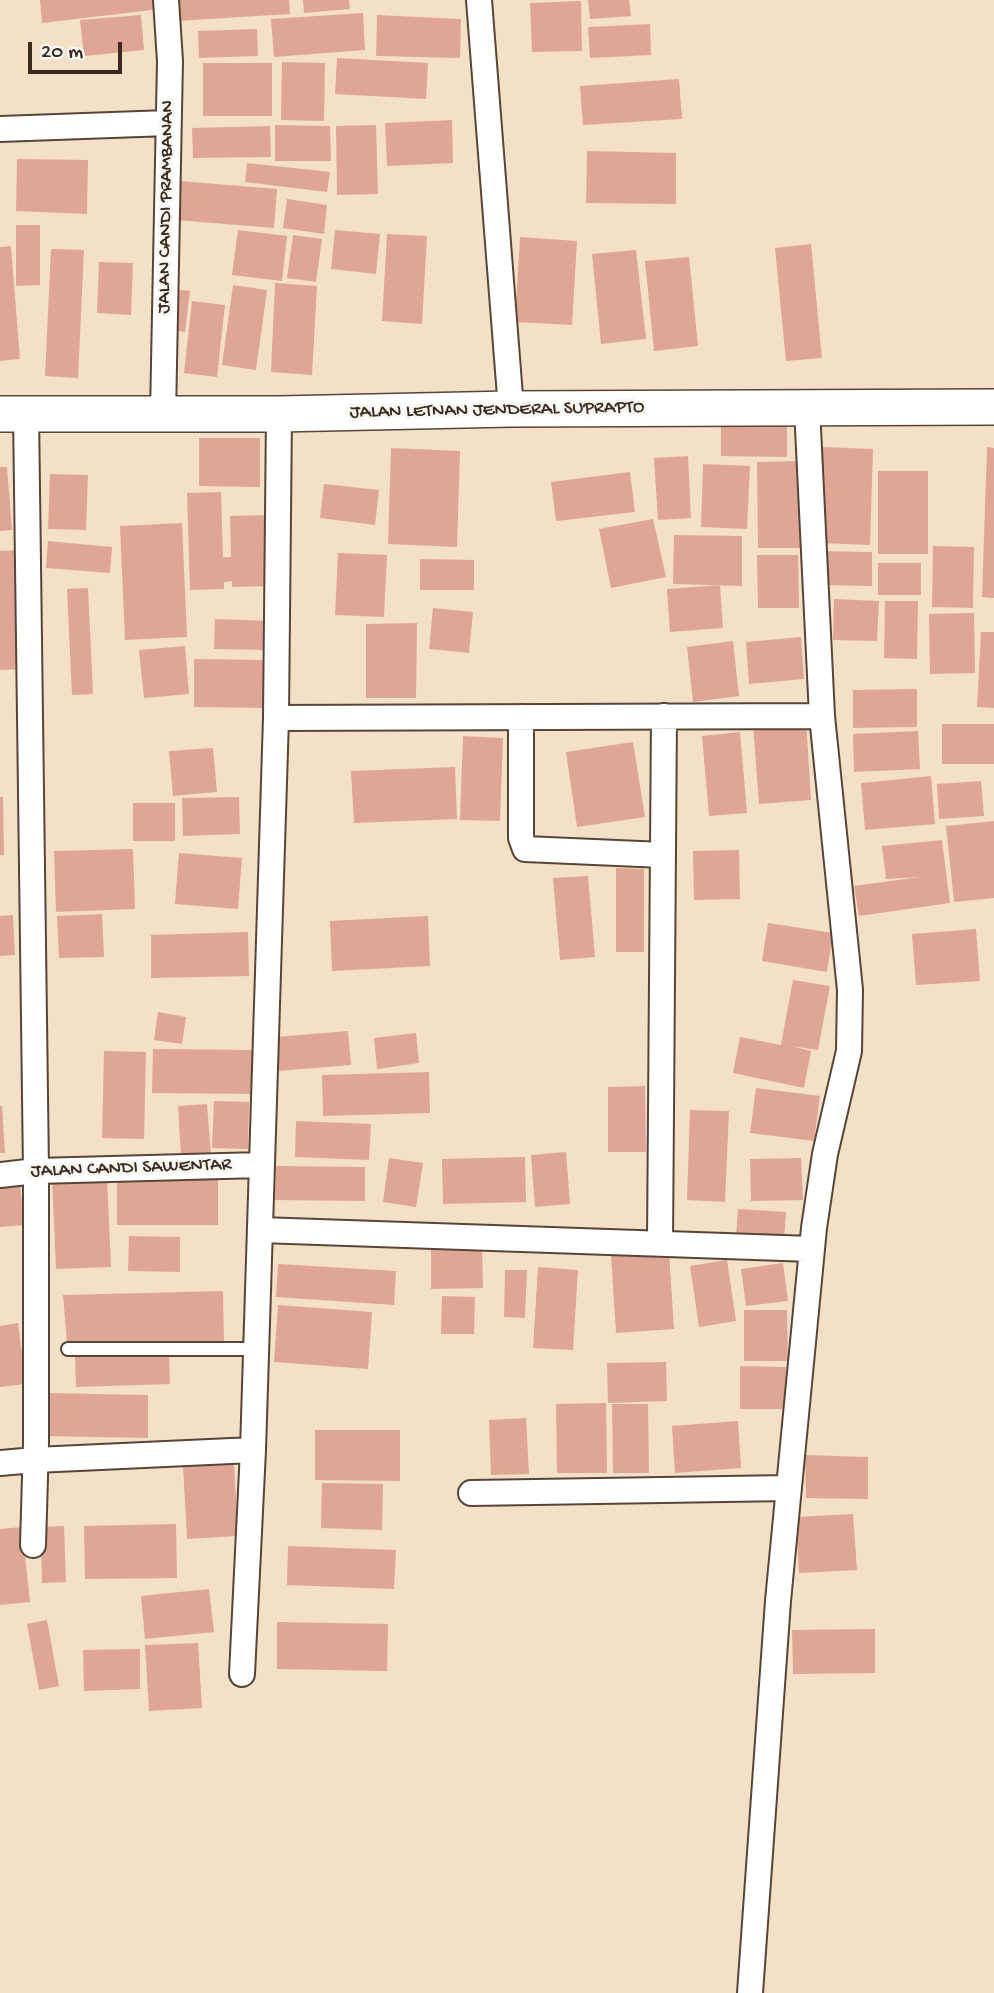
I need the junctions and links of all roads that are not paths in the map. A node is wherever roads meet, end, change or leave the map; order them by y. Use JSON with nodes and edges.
{"nodes":[{"id":1,"x":166,"y":0,"type":"edge"},
{"id":2,"x":479,"y":0,"type":"edge"},
{"id":3,"x":168,"y":123,"type":"junction"},
{"id":4,"x":0,"y":129,"type":"edge"},
{"id":5,"x":994,"y":407,"type":"edge"},
{"id":6,"x":807,"y":408,"type":"junction"},
{"id":7,"x":511,"y":410,"type":"junction"},
{"id":8,"x":13,"y":414,"type":"edge"},
{"id":9,"x":163,"y":414,"type":"junction"},
{"id":10,"x":279,"y":440,"type":"junction"},
{"id":11,"x":664,"y":716,"type":"junction"},
{"id":12,"x":822,"y":716,"type":"junction"},
{"id":13,"x":521,"y":717,"type":"junction"},
{"id":14,"x":275,"y":718,"type":"junction"},
{"id":15,"x":663,"y":855,"type":"junction"},
{"id":16,"x":261,"y":1165,"type":"junction"},
{"id":17,"x":36,"y":1171,"type":"junction"},
{"id":18,"x":0,"y":1175,"type":"edge"},
{"id":19,"x":260,"y":1230,"type":"junction"},
{"id":20,"x":660,"y":1243,"type":"junction"},
{"id":21,"x":812,"y":1249,"type":"junction"},
{"id":22,"x":68,"y":1349,"type":"dead end"},
{"id":23,"x":255,"y":1349,"type":"junction"},
{"id":24,"x":253,"y":1450,"type":"junction"},
{"id":25,"x":35,"y":1460,"type":"junction"},
{"id":26,"x":0,"y":1463,"type":"edge"},
{"id":27,"x":789,"y":1488,"type":"junction"},
{"id":28,"x":471,"y":1493,"type":"dead end"},
{"id":29,"x":33,"y":1545,"type":"dead end"},
{"id":30,"x":242,"y":1674,"type":"dead end"},
{"id":31,"x":750,"y":1993,"type":"edge"}],
"edges":[{"from":1,"to":3,"type":"street","name":"JALAN CANDI PRAMBANAN"},
{"from":2,"to":7,"type":"street"},
{"from":3,"to":4,"type":"street"},
{"from":3,"to":9,"type":"street","name":"JALAN CANDI PRAMBANAN"},
{"from":5,"to":6,"type":"main road","name":"JALAN LETNAN JENDERAL SUPRAPTO"},
{"from":6,"to":7,"type":"main road","name":"JALAN LETNAN JENDERAL SUPRAPTO"},
{"from":6,"to":12,"type":"street"},
{"from":7,"to":10,"type":"main road","name":"JALAN LETNAN JENDERAL SUPRAPTO"},
{"from":8,"to":9,"type":"main road","name":"JALAN LETNAN JENDERAL SUPRAPTO"},
{"from":8,"to":17,"type":"street"},
{"from":9,"to":10,"type":"main road","name":"JALAN LETNAN JENDERAL SUPRAPTO"},
{"from":10,"to":14,"type":"street"},
{"from":11,"to":12,"type":"street"},
{"from":11,"to":13,"type":"street"},
{"from":11,"to":15,"type":"street"},
{"from":12,"to":21,"type":"street"},
{"from":13,"to":14,"type":"street"},
{"from":13,"to":15,"type":"street"},
{"from":14,"to":16,"type":"street"},
{"from":15,"to":20,"type":"street"},
{"from":16,"to":17,"type":"street","name":"JALAN CANDI SAWENTAR"},
{"from":16,"to":19,"type":"street"},
{"from":17,"to":18,"type":"street","name":"JALAN CANDI SAWENTAR"},
{"from":17,"to":25,"type":"street"},
{"from":19,"to":20,"type":"street"},
{"from":19,"to":23,"type":"street"},
{"from":20,"to":21,"type":"street"},
{"from":21,"to":27,"type":"street"},
{"from":22,"to":23,"type":"lane"},
{"from":23,"to":24,"type":"street"},
{"from":24,"to":25,"type":"street"},
{"from":24,"to":30,"type":"street"},
{"from":25,"to":26,"type":"street"},
{"from":25,"to":29,"type":"street"},
{"from":27,"to":28,"type":"street"},
{"from":27,"to":31,"type":"street"}]}
